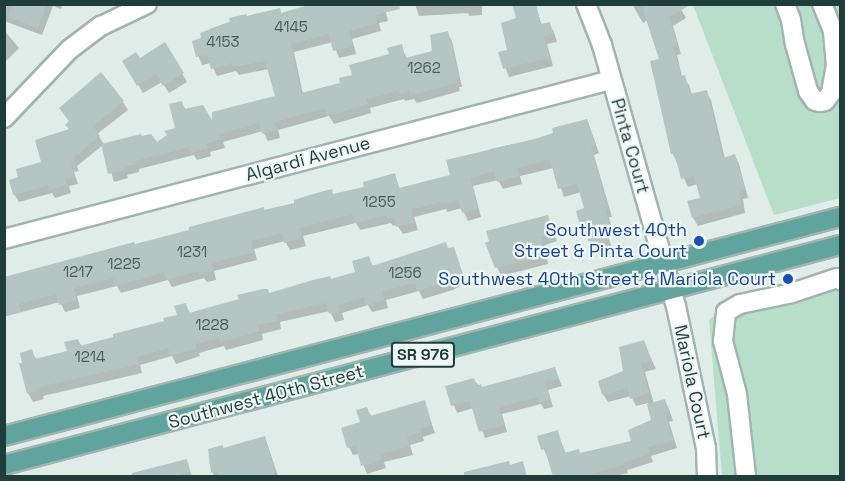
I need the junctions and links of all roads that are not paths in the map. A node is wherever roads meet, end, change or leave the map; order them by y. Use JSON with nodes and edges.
{"nodes":[{"id":1,"x":147,"y":4,"type":"edge"},
{"id":2,"x":586,"y":4,"type":"edge"},
{"id":3,"x":785,"y":4,"type":"edge"},
{"id":4,"x":822,"y":4,"type":"edge"},
{"id":5,"x":114,"y":11,"type":"edge"},
{"id":6,"x":611,"y":80,"type":"junction"},
{"id":7,"x":4,"y":118,"type":"edge"},
{"id":8,"x":840,"y":217,"type":"edge"},
{"id":9,"x":4,"y":239,"type":"edge"},
{"id":10,"x":840,"y":245,"type":"edge"},
{"id":11,"x":663,"y":262,"type":"junction"},
{"id":12,"x":840,"y":280,"type":"edge"},
{"id":13,"x":671,"y":289,"type":"junction"},
{"id":14,"x":4,"y":436,"type":"edge"},
{"id":15,"x":4,"y":465,"type":"edge"},
{"id":16,"x":707,"y":477,"type":"edge"},
{"id":17,"x":746,"y":477,"type":"edge"}],
"edges":[{"from":1,"to":5,"type":"street"},
{"from":2,"to":6,"type":"street","name":"Pinta Court"},
{"from":3,"to":4,"type":"street"},
{"from":5,"to":7,"type":"street"},
{"from":6,"to":9,"type":"street","name":"Algardi Avenue"},
{"from":6,"to":11,"type":"street","name":"Pinta Court"},
{"from":8,"to":11,"type":"main road","name":"Southwest 40th Street","number":"SR 976"},
{"from":10,"to":13,"type":"main road","name":"Southwest 40th Street","number":"SR 976"},
{"from":11,"to":13,"type":"street","name":"Pinta Court"},
{"from":11,"to":14,"type":"main road","name":"Southwest 40th Street","number":"SR 976"},
{"from":12,"to":17,"type":"street"},
{"from":13,"to":15,"type":"main road","name":"Southwest 40th Street","number":"SR 976"},
{"from":13,"to":16,"type":"street","name":"Mariola Court"}]}
